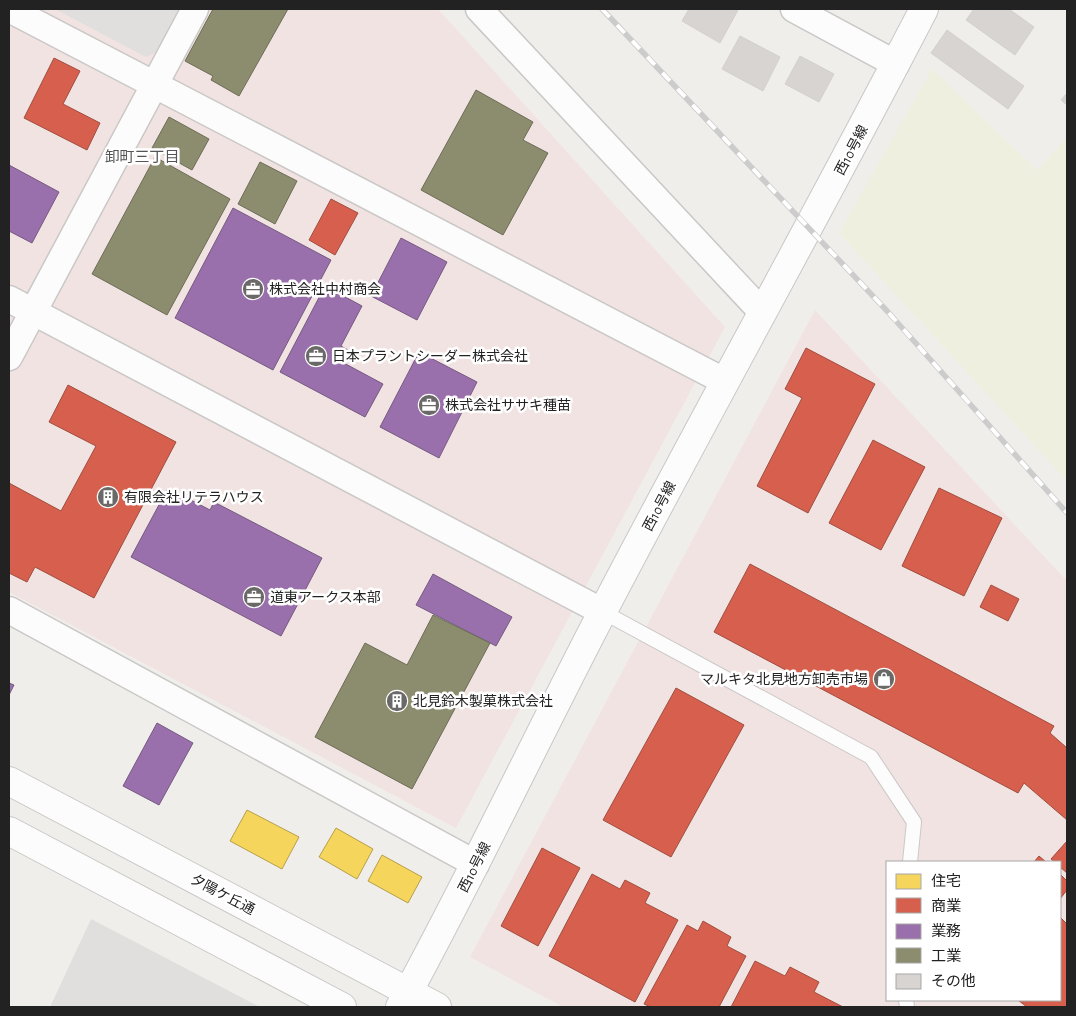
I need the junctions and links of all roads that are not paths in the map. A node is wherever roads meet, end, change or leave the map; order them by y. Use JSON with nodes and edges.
{"nodes":[{"id":1,"x":9,"y":9,"type":"edge"},
{"id":2,"x":195,"y":9,"type":"edge"},
{"id":3,"x":479,"y":9,"type":"edge"},
{"id":4,"x":794,"y":9,"type":"edge"},
{"id":5,"x":924,"y":9,"type":"edge"},
{"id":6,"x":896,"y":64,"type":"junction"},
{"id":7,"x":154,"y":86,"type":"junction"},
{"id":8,"x":9,"y":299,"type":"edge"},
{"id":9,"x":32,"y":312,"type":"junction"},
{"id":10,"x":762,"y":312,"type":"junction"},
{"id":11,"x":9,"y":357,"type":"edge"},
{"id":12,"x":724,"y":381,"type":"junction"},
{"id":13,"x":9,"y":610,"type":"edge"},
{"id":14,"x":603,"y":612,"type":"junction"},
{"id":15,"x":9,"y":781,"type":"edge"},
{"id":16,"x":9,"y":831,"type":"edge"},
{"id":17,"x":910,"y":861,"type":"edge"},
{"id":18,"x":476,"y":864,"type":"junction"},
{"id":19,"x":404,"y":1000,"type":"edge"},
{"id":20,"x":342,"y":1007,"type":"edge"},
{"id":21,"x":437,"y":1007,"type":"edge"}],
"edges":[{"from":1,"to":7,"type":"street"},
{"from":2,"to":7,"type":"street"},
{"from":3,"to":10,"type":"street"},
{"from":4,"to":6,"type":"street"},
{"from":5,"to":6,"type":"street","name":"西10号線"},
{"from":6,"to":10,"type":"street","name":"西10号線"},
{"from":7,"to":9,"type":"street"},
{"from":7,"to":12,"type":"street"},
{"from":8,"to":9,"type":"street"},
{"from":9,"to":11,"type":"street"},
{"from":9,"to":14,"type":"street"},
{"from":10,"to":12,"type":"street","name":"西10号線"},
{"from":12,"to":14,"type":"street","name":"西10号線"},
{"from":13,"to":18,"type":"street"},
{"from":14,"to":17,"type":"lane"},
{"from":14,"to":18,"type":"street","name":"西10号線"},
{"from":15,"to":19,"type":"street","name":"夕陽ケ丘通"},
{"from":16,"to":20,"type":"street"},
{"from":18,"to":19,"type":"street","name":"西10号線"},
{"from":19,"to":21,"type":"street","name":"夕陽ケ丘通"}]}
